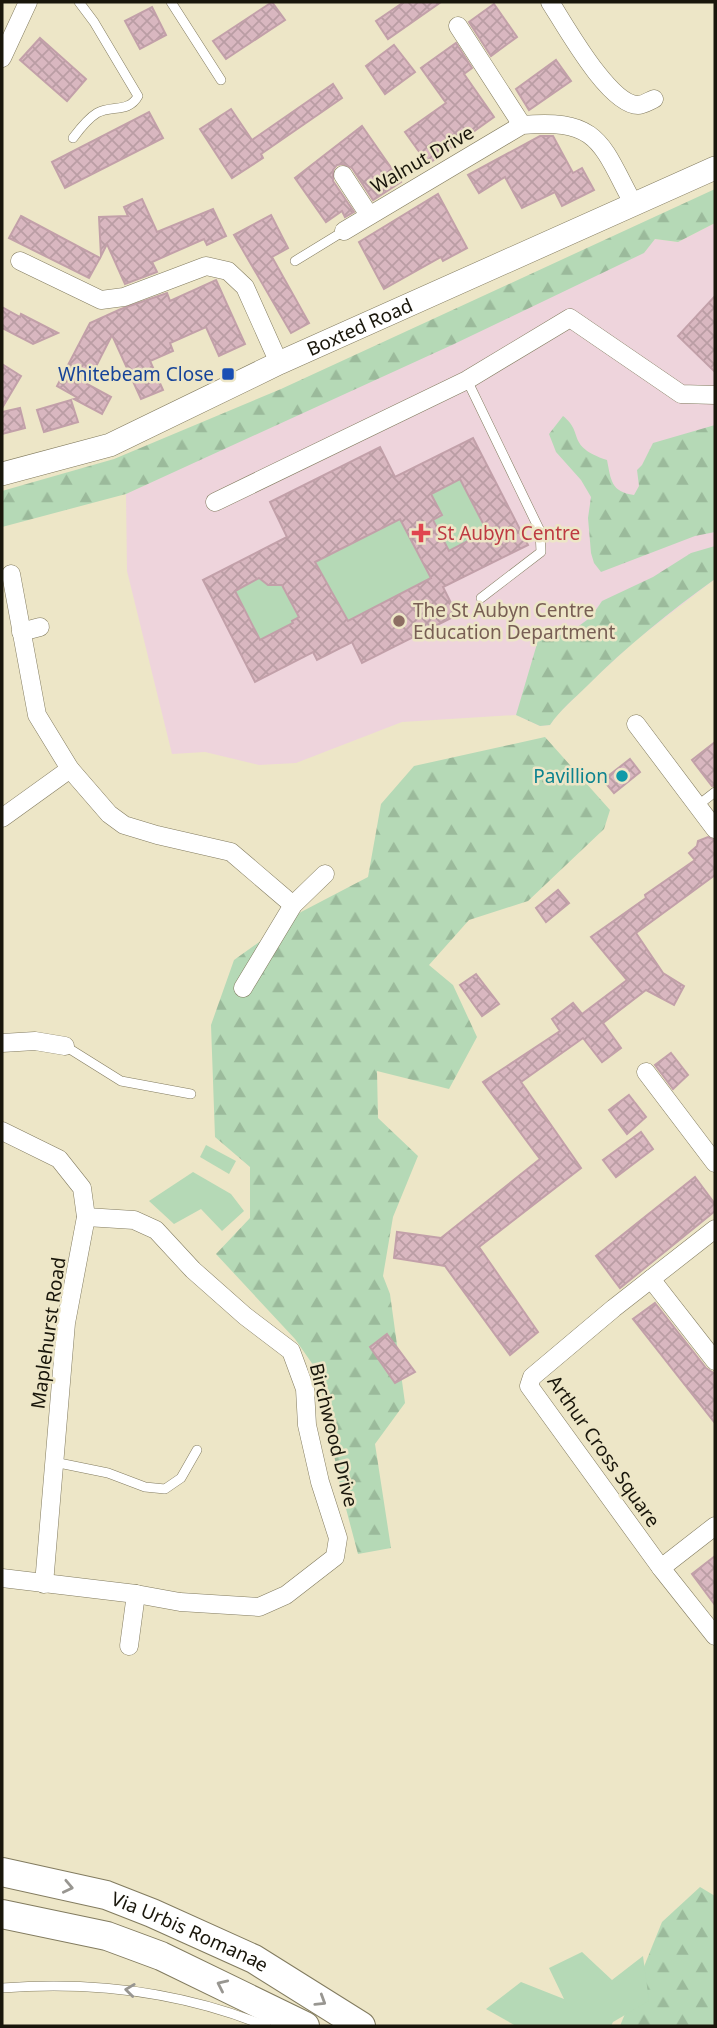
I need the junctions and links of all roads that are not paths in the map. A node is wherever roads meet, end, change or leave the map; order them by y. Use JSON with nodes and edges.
{"nodes":[{"id":1,"x":29,"y":2,"type":"edge"},
{"id":2,"x":79,"y":2,"type":"edge"},
{"id":3,"x":172,"y":2,"type":"edge"},
{"id":4,"x":550,"y":2,"type":"edge"},
{"id":5,"x":457,"y":26,"type":"dead end"},
{"id":6,"x":2,"y":58,"type":"edge"},
{"id":7,"x":221,"y":80,"type":"dead end"},
{"id":8,"x":654,"y":99,"type":"dead end"},
{"id":9,"x":522,"y":125,"type":"junction"},
{"id":10,"x":73,"y":138,"type":"dead end"},
{"id":11,"x":715,"y":168,"type":"edge"},
{"id":12,"x":344,"y":175,"type":"dead end"},
{"id":13,"x":634,"y":205,"type":"junction"},
{"id":14,"x":369,"y":215,"type":"junction"},
{"id":15,"x":344,"y":231,"type":"joint"},
{"id":16,"x":20,"y":261,"type":"dead end"},
{"id":17,"x":295,"y":261,"type":"dead end"},
{"id":18,"x":279,"y":363,"type":"junction"},
{"id":19,"x":467,"y":380,"type":"junction"},
{"id":20,"x":715,"y":395,"type":"edge"},
{"id":21,"x":2,"y":474,"type":"edge"},
{"id":22,"x":215,"y":502,"type":"dead end"},
{"id":23,"x":11,"y":574,"type":"dead end"},
{"id":24,"x":481,"y":598,"type":"dead end"},
{"id":25,"x":40,"y":627,"type":"dead end"},
{"id":26,"x":21,"y":632,"type":"junction"},
{"id":27,"x":636,"y":724,"type":"dead end"},
{"id":28,"x":70,"y":769,"type":"junction"},
{"id":29,"x":715,"y":792,"type":"edge"},
{"id":30,"x":697,"y":806,"type":"junction"},
{"id":31,"x":2,"y":818,"type":"edge"},
{"id":32,"x":715,"y":829,"type":"edge"},
{"id":33,"x":325,"y":874,"type":"dead end"},
{"id":34,"x":293,"y":905,"type":"junction"},
{"id":35,"x":243,"y":988,"type":"dead end"},
{"id":36,"x":2,"y":1043,"type":"edge"},
{"id":37,"x":65,"y":1046,"type":"joint"},
{"id":38,"x":646,"y":1072,"type":"dead end"},
{"id":39,"x":191,"y":1094,"type":"dead end"},
{"id":40,"x":2,"y":1131,"type":"edge"},
{"id":41,"x":715,"y":1164,"type":"edge"},
{"id":42,"x":86,"y":1217,"type":"junction"},
{"id":43,"x":715,"y":1229,"type":"edge"},
{"id":44,"x":651,"y":1279,"type":"junction"},
{"id":45,"x":715,"y":1361,"type":"edge"},
{"id":46,"x":197,"y":1450,"type":"dead end"},
{"id":47,"x":54,"y":1462,"type":"junction"},
{"id":48,"x":715,"y":1526,"type":"edge"},
{"id":49,"x":661,"y":1568,"type":"junction"},
{"id":50,"x":2,"y":1578,"type":"edge"},
{"id":51,"x":44,"y":1584,"type":"junction"},
{"id":52,"x":136,"y":1594,"type":"junction"},
{"id":53,"x":715,"y":1636,"type":"edge"},
{"id":54,"x":129,"y":1646,"type":"dead end"},
{"id":55,"x":2,"y":1872,"type":"edge"},
{"id":56,"x":2,"y":1914,"type":"edge"},
{"id":57,"x":2,"y":1988,"type":"edge"},
{"id":58,"x":267,"y":2026,"type":"edge"},
{"id":59,"x":305,"y":2026,"type":"edge"},
{"id":60,"x":361,"y":2026,"type":"edge"}],
"edges":[{"from":1,"to":6,"type":"street"},
{"from":2,"to":10,"type":"lane"},
{"from":3,"to":7,"type":"lane"},
{"from":4,"to":8,"type":"street"},
{"from":5,"to":9,"type":"street"},
{"from":9,"to":13,"type":"street","name":"Walnut Drive"},
{"from":9,"to":14,"type":"street","name":"Walnut Drive"},
{"from":11,"to":13,"type":"street","name":"Boxted Road"},
{"from":12,"to":14,"type":"street"},
{"from":13,"to":18,"type":"street","name":"Boxted Road"},
{"from":14,"to":15,"type":"street","name":"Walnut Drive"},
{"from":15,"to":17,"type":"lane"},
{"from":16,"to":18,"type":"street"},
{"from":18,"to":21,"type":"street","name":"Boxted Road"},
{"from":19,"to":20,"type":"street"},
{"from":19,"to":22,"type":"street"},
{"from":19,"to":24,"type":"lane"},
{"from":23,"to":26,"type":"street"},
{"from":25,"to":26,"type":"street"},
{"from":26,"to":28,"type":"street"},
{"from":27,"to":30,"type":"street"},
{"from":28,"to":31,"type":"street"},
{"from":28,"to":34,"type":"street"},
{"from":29,"to":30,"type":"lane"},
{"from":30,"to":32,"type":"street"},
{"from":33,"to":34,"type":"street"},
{"from":34,"to":35,"type":"street"},
{"from":36,"to":37,"type":"street"},
{"from":37,"to":39,"type":"lane"},
{"from":38,"to":41,"type":"street"},
{"from":40,"to":42,"type":"street","name":"Maplehurst Road"},
{"from":42,"to":47,"type":"street","name":"Maplehurst Road"},
{"from":42,"to":52,"type":"street","name":"Birchwood Drive"},
{"from":43,"to":44,"type":"street","name":"Arthur Cross Square"},
{"from":44,"to":45,"type":"street"},
{"from":44,"to":49,"type":"street","name":"Arthur Cross Square"},
{"from":46,"to":47,"type":"lane"},
{"from":47,"to":51,"type":"street","name":"Maplehurst Road"},
{"from":48,"to":49,"type":"street"},
{"from":49,"to":53,"type":"street","name":"Arthur Cross Square"},
{"from":50,"to":51,"type":"street","name":"Birchwood Drive"},
{"from":51,"to":52,"type":"street","name":"Birchwood Drive"},
{"from":52,"to":54,"type":"street"},
{"from":55,"to":60,"type":"main road","name":"Via Urbis Romanae","one_way":true},
{"from":59,"to":56,"type":"main road","name":"Via Urbis Romanae","one_way":true},
{"from":58,"to":57,"type":"lane","one_way":true}]}
